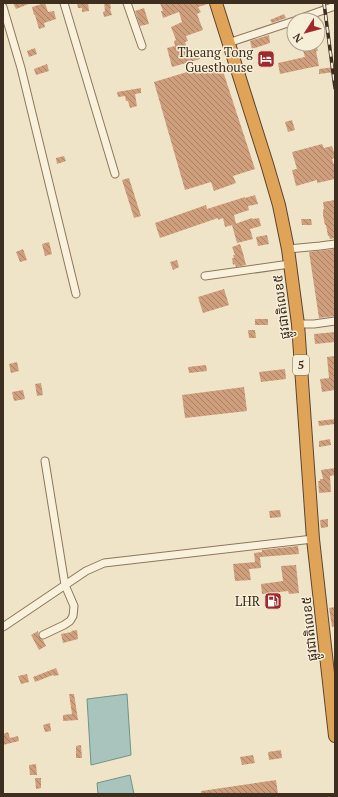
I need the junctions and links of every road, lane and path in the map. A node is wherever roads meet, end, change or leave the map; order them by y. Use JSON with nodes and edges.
{"nodes":[{"id":1,"x":64,"y":3,"type":"edge"},
{"id":2,"x":127,"y":3,"type":"edge"},
{"id":3,"x":216,"y":3,"type":"edge"},
{"id":4,"x":335,"y":6,"type":"edge"},
{"id":5,"x":3,"y":7,"type":"edge"},
{"id":6,"x":318,"y":12,"type":"edge"},
{"id":7,"x":286,"y":23,"type":"edge"},
{"id":8,"x":228,"y":44,"type":"junction"},
{"id":9,"x":142,"y":46,"type":"dead end"},
{"id":10,"x":115,"y":174,"type":"dead end"},
{"id":11,"x":335,"y":244,"type":"edge"},
{"id":12,"x":288,"y":249,"type":"junction"},
{"id":13,"x":290,"y":264,"type":"junction"},
{"id":14,"x":205,"y":276,"type":"dead end"},
{"id":15,"x":76,"y":294,"type":"dead end"},
{"id":16,"x":335,"y":321,"type":"edge"},
{"id":17,"x":298,"y":324,"type":"junction"},
{"id":18,"x":45,"y":461,"type":"dead end"},
{"id":19,"x":313,"y":539,"type":"junction"},
{"id":20,"x":65,"y":585,"type":"junction"},
{"id":21,"x":3,"y":627,"type":"edge"},
{"id":22,"x":43,"y":634,"type":"dead end"},
{"id":23,"x":335,"y":736,"type":"edge"}],
"edges":[{"from":1,"to":10,"type":"street"},
{"from":2,"to":9,"type":"street"},
{"from":3,"to":8,"type":"highway","name":"ផ្លូវជាតិលេខ៥","number":"5"},
{"from":4,"to":6,"type":"street"},
{"from":5,"to":15,"type":"street"},
{"from":7,"to":8,"type":"street"},
{"from":8,"to":12,"type":"highway","name":"ផ្លូវជាតិលេខ៥","number":"5"},
{"from":11,"to":12,"type":"street"},
{"from":12,"to":13,"type":"highway","name":"ផ្លូវជាតិលេខ៥","number":"5"},
{"from":13,"to":14,"type":"street"},
{"from":13,"to":17,"type":"highway","name":"ផ្លូវជាតិលេខ៥","number":"5"},
{"from":16,"to":17,"type":"street"},
{"from":17,"to":19,"type":"highway","name":"ផ្លូវជាតិលេខ៥","number":"5"},
{"from":18,"to":20,"type":"street"},
{"from":19,"to":20,"type":"street"},
{"from":19,"to":23,"type":"highway","name":"ផ្លូវជាតិលេខ៥","number":"5"},
{"from":20,"to":21,"type":"street"},
{"from":20,"to":22,"type":"street"}]}
